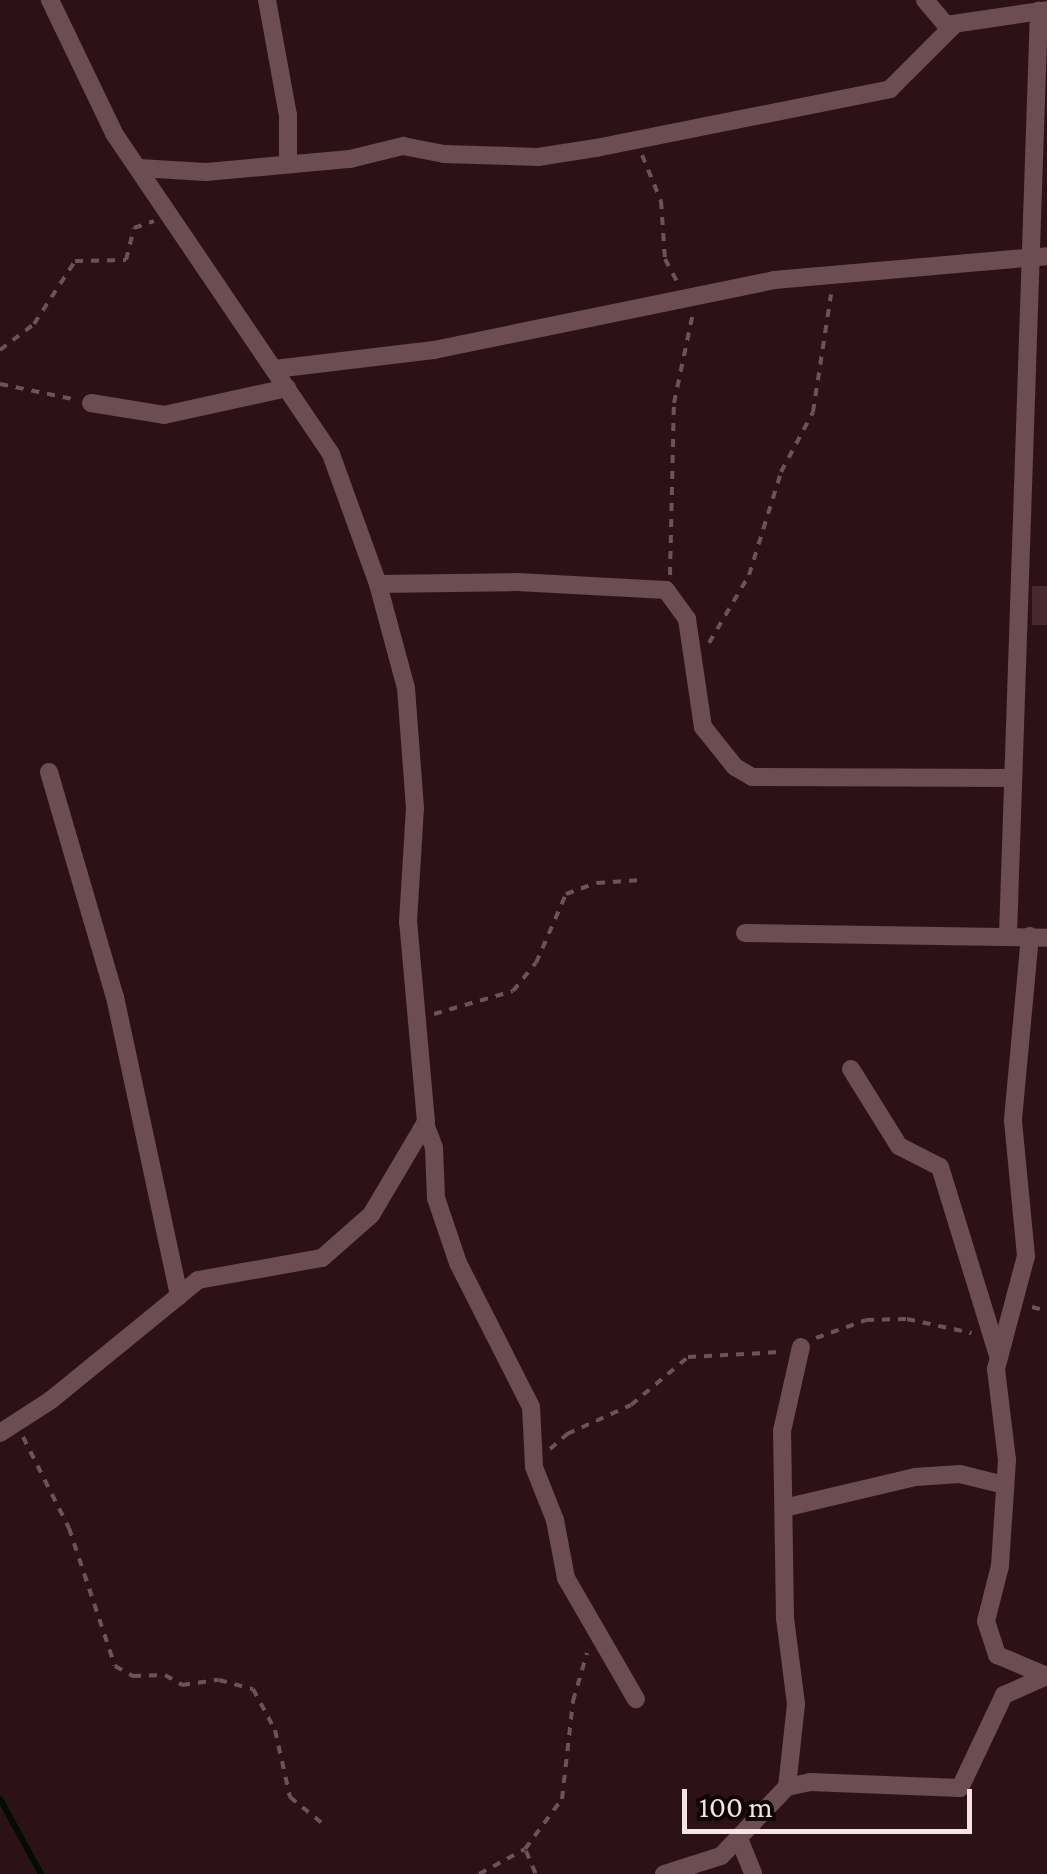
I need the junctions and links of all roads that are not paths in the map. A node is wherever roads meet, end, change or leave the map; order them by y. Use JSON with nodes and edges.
{"nodes":[{"id":1,"x":50,"y":0,"type":"edge"},
{"id":2,"x":267,"y":0,"type":"edge"},
{"id":3,"x":924,"y":0,"type":"edge"},
{"id":4,"x":1043,"y":11,"type":"edge"},
{"id":5,"x":952,"y":26,"type":"junction"},
{"id":6,"x":288,"y":161,"type":"junction"},
{"id":7,"x":138,"y":168,"type":"junction"},
{"id":8,"x":1047,"y":256,"type":"edge"},
{"id":9,"x":1026,"y":258,"type":"junction"},
{"id":10,"x":276,"y":369,"type":"junction"},
{"id":11,"x":287,"y":388,"type":"junction"},
{"id":12,"x":91,"y":403,"type":"road end"},
{"id":13,"x":378,"y":584,"type":"junction"},
{"id":14,"x":48,"y":772,"type":"dead end"},
{"id":15,"x":1011,"y":778,"type":"junction"},
{"id":16,"x":746,"y":934,"type":"dead end"},
{"id":17,"x":1008,"y":935,"type":"junction"},
{"id":18,"x":1038,"y":937,"type":"edge"},
{"id":19,"x":851,"y":1069,"type":"dead end"},
{"id":20,"x":426,"y":1124,"type":"junction"},
{"id":21,"x":179,"y":1296,"type":"junction"},
{"id":22,"x":801,"y":1347,"type":"road end"},
{"id":23,"x":998,"y":1356,"type":"junction"},
{"id":24,"x":8,"y":1429,"type":"edge"},
{"id":25,"x":1004,"y":1484,"type":"junction"},
{"id":26,"x":784,"y":1508,"type":"junction"},
{"id":27,"x":1047,"y":1676,"type":"edge"},
{"id":28,"x":636,"y":1700,"type":"dead end"},
{"id":29,"x":787,"y":1788,"type":"junction"},
{"id":30,"x":740,"y":1841,"type":"junction"},
{"id":31,"x":664,"y":1874,"type":"edge"},
{"id":32,"x":752,"y":1874,"type":"edge"}],
"edges":[{"from":1,"to":7,"type":"street"},
{"from":2,"to":6,"type":"street"},
{"from":3,"to":5,"type":"street"},
{"from":4,"to":5,"type":"street"},
{"from":4,"to":9,"type":"street"},
{"from":5,"to":6,"type":"street"},
{"from":6,"to":7,"type":"street"},
{"from":7,"to":10,"type":"street"},
{"from":8,"to":9,"type":"street"},
{"from":9,"to":10,"type":"street"},
{"from":9,"to":15,"type":"street"},
{"from":10,"to":11,"type":"street"},
{"from":11,"to":12,"type":"street"},
{"from":11,"to":13,"type":"street"},
{"from":13,"to":15,"type":"street"},
{"from":13,"to":20,"type":"street"},
{"from":14,"to":21,"type":"street"},
{"from":15,"to":17,"type":"street"},
{"from":16,"to":17,"type":"street"},
{"from":17,"to":18,"type":"street"},
{"from":18,"to":23,"type":"street"},
{"from":19,"to":23,"type":"street"},
{"from":20,"to":21,"type":"street"},
{"from":20,"to":28,"type":"street"},
{"from":21,"to":24,"type":"street"},
{"from":22,"to":26,"type":"street"},
{"from":23,"to":25,"type":"street"},
{"from":25,"to":26,"type":"street"},
{"from":25,"to":27,"type":"street"},
{"from":26,"to":29,"type":"street"},
{"from":27,"to":29,"type":"street"},
{"from":29,"to":30,"type":"street"},
{"from":30,"to":31,"type":"street"},
{"from":30,"to":32,"type":"street"}]}
